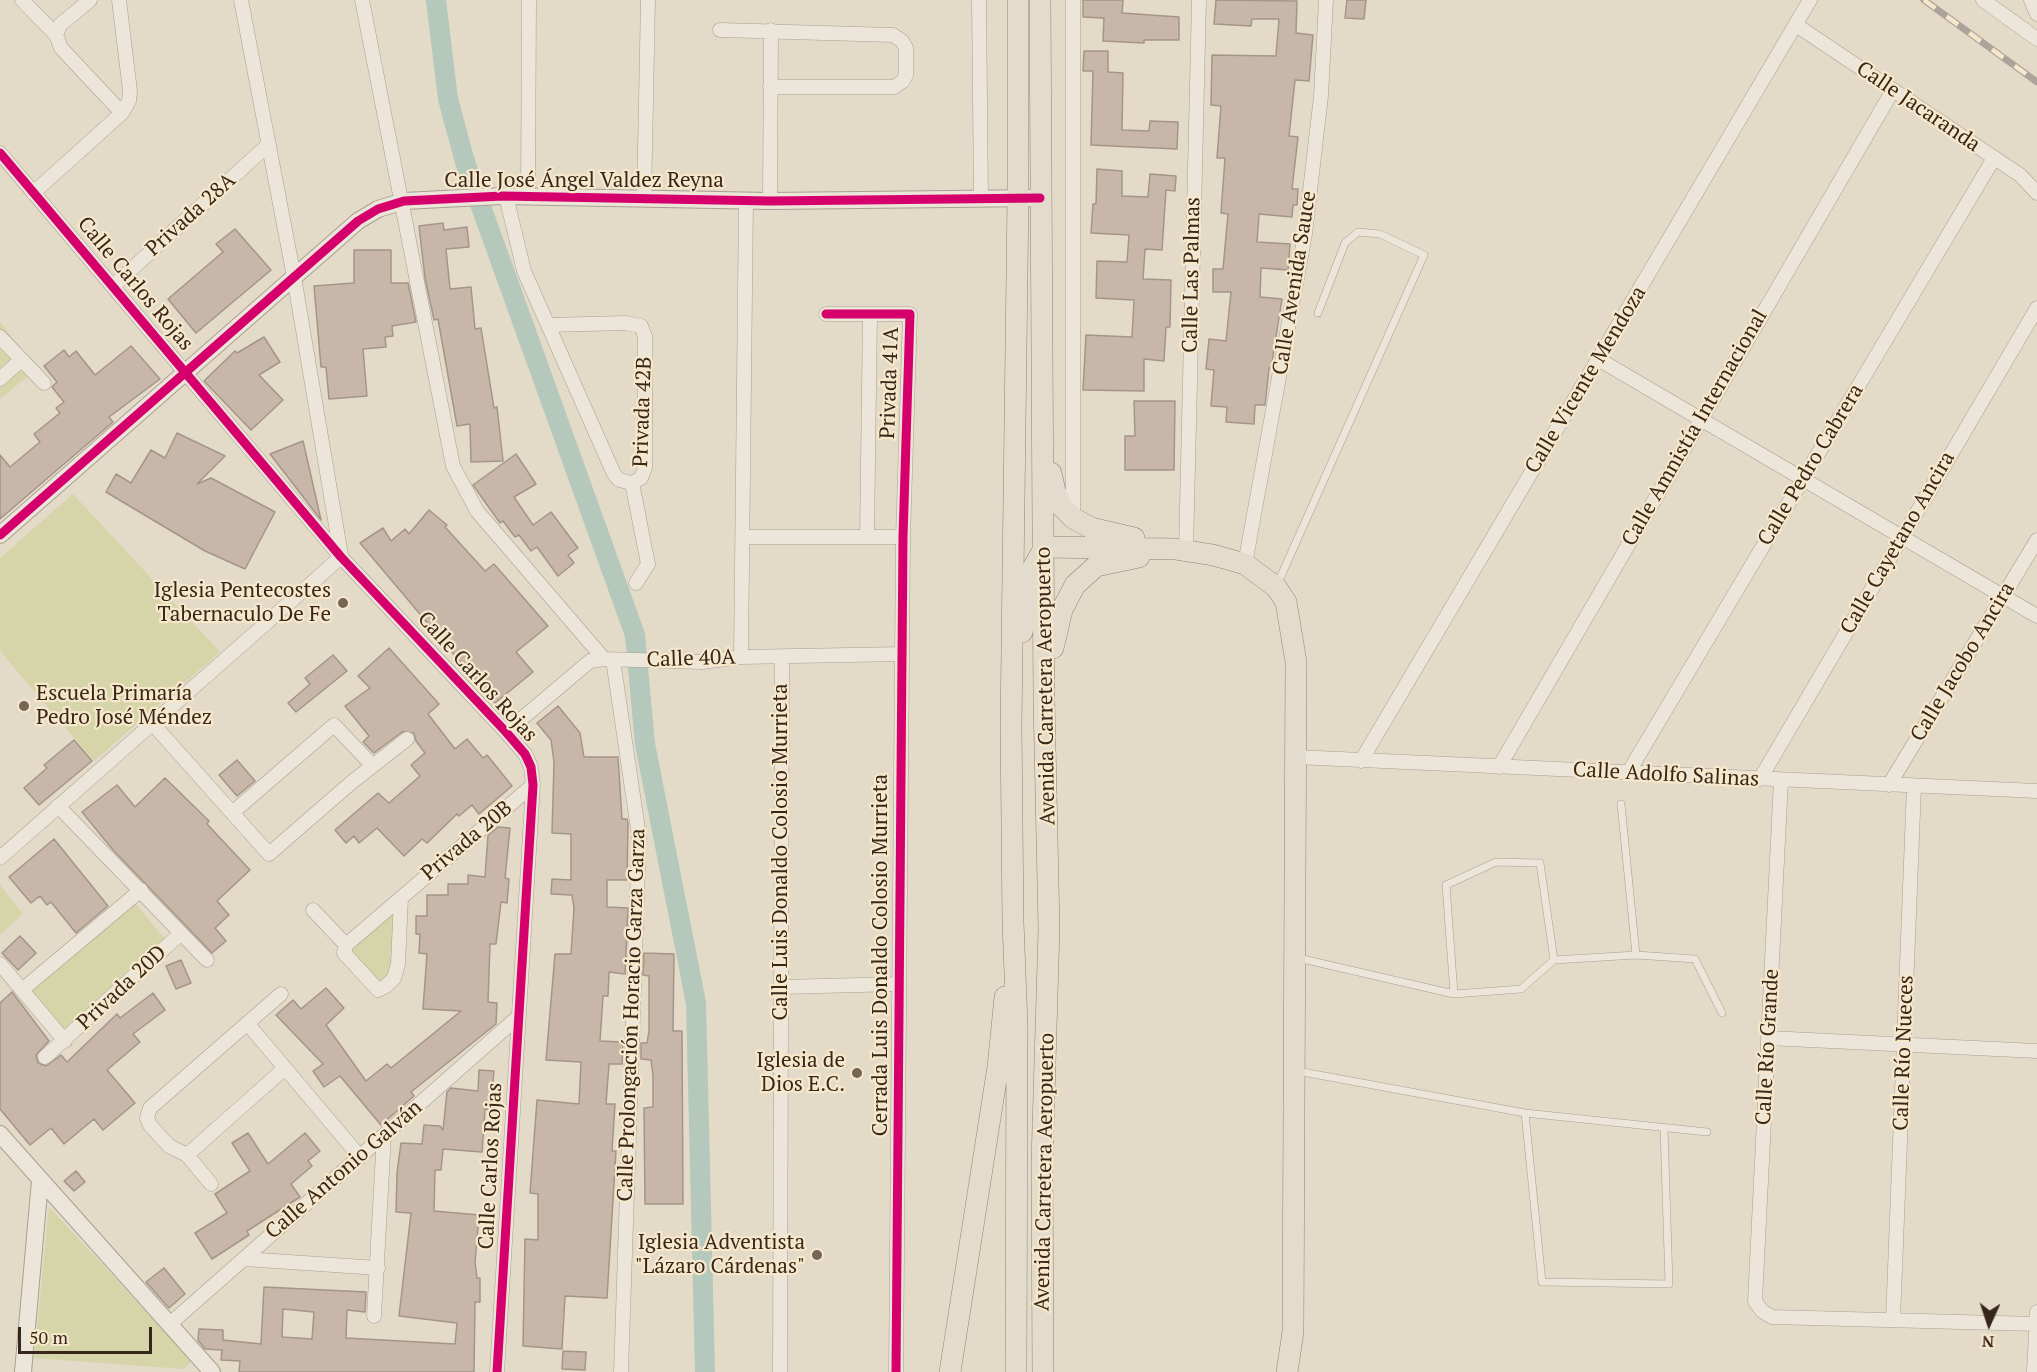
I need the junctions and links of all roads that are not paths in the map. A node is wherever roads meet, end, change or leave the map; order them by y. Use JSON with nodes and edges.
{"nodes":[{"id":1,"x":22,"y":0,"type":"edge"},
{"id":2,"x":90,"y":0,"type":"edge"},
{"id":3,"x":119,"y":0,"type":"edge"},
{"id":4,"x":241,"y":0,"type":"edge"},
{"id":5,"x":362,"y":0,"type":"edge"},
{"id":6,"x":529,"y":0,"type":"edge"},
{"id":7,"x":648,"y":0,"type":"edge"},
{"id":8,"x":980,"y":0,"type":"edge"},
{"id":9,"x":1018,"y":0,"type":"edge"},
{"id":10,"x":1040,"y":0,"type":"edge"},
{"id":11,"x":1073,"y":0,"type":"edge"},
{"id":12,"x":1199,"y":0,"type":"edge"},
{"id":13,"x":1326,"y":0,"type":"edge"},
{"id":14,"x":1810,"y":0,"type":"edge"},
{"id":15,"x":1983,"y":0,"type":"edge"},
{"id":16,"x":2031,"y":0,"type":"edge"},
{"id":17,"x":2037,"y":14,"type":"edge"},
{"id":18,"x":1796,"y":25,"type":"junction"},
{"id":19,"x":720,"y":30,"type":"dead end"},
{"id":20,"x":771,"y":30,"type":"junction"},
{"id":21,"x":56,"y":35,"type":"junction"},
{"id":22,"x":2037,"y":39,"type":"edge"},
{"id":23,"x":770,"y":87,"type":"junction"},
{"id":24,"x":1893,"y":90,"type":"junction"},
{"id":25,"x":122,"y":113,"type":"junction"},
{"id":26,"x":269,"y":144,"type":"junction"},
{"id":27,"x":0,"y":153,"type":"edge"},
{"id":28,"x":1994,"y":158,"type":"junction"},
{"id":29,"x":33,"y":193,"type":"junction"},
{"id":30,"x":2037,"y":193,"type":"edge"},
{"id":31,"x":504,"y":196,"type":"junction"},
{"id":32,"x":528,"y":196,"type":"junction"},
{"id":33,"x":981,"y":198,"type":"junction"},
{"id":34,"x":1018,"y":198,"type":"junction"},
{"id":35,"x":1040,"y":198,"type":"junction"},
{"id":36,"x":644,"y":199,"type":"junction"},
{"id":37,"x":746,"y":200,"type":"junction"},
{"id":38,"x":404,"y":201,"type":"junction"},
{"id":39,"x":770,"y":201,"type":"junction"},
{"id":40,"x":294,"y":277,"type":"junction"},
{"id":41,"x":113,"y":286,"type":"junction"},
{"id":42,"x":2037,"y":308,"type":"edge"},
{"id":43,"x":1318,"y":313,"type":"dead end"},
{"id":44,"x":826,"y":314,"type":"dead end"},
{"id":45,"x":870,"y":314,"type":"junction"},
{"id":46,"x":548,"y":325,"type":"junction"},
{"id":47,"x":0,"y":337,"type":"edge"},
{"id":48,"x":1598,"y":359,"type":"junction"},
{"id":49,"x":21,"y":360,"type":"junction"},
{"id":50,"x":186,"y":372,"type":"junction"},
{"id":51,"x":0,"y":379,"type":"edge"},
{"id":52,"x":44,"y":383,"type":"dead end"},
{"id":53,"x":1043,"y":396,"type":"junction"},
{"id":54,"x":1700,"y":419,"type":"junction"},
{"id":55,"x":1044,"y":423,"type":"junction"},
{"id":56,"x":1802,"y":479,"type":"junction"},
{"id":57,"x":632,"y":483,"type":"junction"},
{"id":58,"x":1073,"y":518,"type":"junction"},
{"id":59,"x":0,"y":536,"type":"edge"},
{"id":60,"x":743,"y":537,"type":"junction"},
{"id":61,"x":867,"y":537,"type":"junction"},
{"id":62,"x":903,"y":537,"type":"junction"},
{"id":63,"x":1902,"y":537,"type":"junction"},
{"id":64,"x":2037,"y":540,"type":"edge"},
{"id":65,"x":1045,"y":547,"type":"junction"},
{"id":66,"x":1180,"y":550,"type":"junction"},
{"id":67,"x":341,"y":557,"type":"junction"},
{"id":68,"x":1245,"y":564,"type":"junction"},
{"id":69,"x":636,"y":583,"type":"dead end"},
{"id":70,"x":1276,"y":587,"type":"junction"},
{"id":71,"x":2002,"y":596,"type":"junction"},
{"id":72,"x":2037,"y":616,"type":"edge"},
{"id":73,"x":902,"y":654,"type":"junction"},
{"id":74,"x":741,"y":657,"type":"junction"},
{"id":75,"x":782,"y":657,"type":"junction"},
{"id":76,"x":615,"y":660,"type":"junction"},
{"id":77,"x":1011,"y":676,"type":"junction"},
{"id":78,"x":1044,"y":701,"type":"junction"},
{"id":79,"x":152,"y":723,"type":"junction"},
{"id":80,"x":506,"y":732,"type":"junction"},
{"id":81,"x":407,"y":739,"type":"dead end"},
{"id":82,"x":1296,"y":757,"type":"junction"},
{"id":83,"x":1361,"y":761,"type":"junction"},
{"id":84,"x":372,"y":765,"type":"junction"},
{"id":85,"x":1499,"y":767,"type":"junction"},
{"id":86,"x":1628,"y":773,"type":"junction"},
{"id":87,"x":1760,"y":779,"type":"junction"},
{"id":88,"x":1781,"y":780,"type":"junction"},
{"id":89,"x":1889,"y":784,"type":"junction"},
{"id":90,"x":533,"y":785,"type":"junction"},
{"id":91,"x":1914,"y":786,"type":"junction"},
{"id":92,"x":2037,"y":791,"type":"edge"},
{"id":93,"x":1621,"y":804,"type":"dead end"},
{"id":94,"x":58,"y":806,"type":"junction"},
{"id":95,"x":232,"y":813,"type":"junction"},
{"id":96,"x":0,"y":858,"type":"edge"},
{"id":97,"x":141,"y":891,"type":"junction"},
{"id":98,"x":401,"y":898,"type":"junction"},
{"id":99,"x":313,"y":910,"type":"dead end"},
{"id":100,"x":1013,"y":922,"type":"junction"},
{"id":101,"x":180,"y":934,"type":"junction"},
{"id":102,"x":346,"y":945,"type":"junction"},
{"id":103,"x":1636,"y":955,"type":"junction"},
{"id":104,"x":1296,"y":958,"type":"junction"},
{"id":105,"x":207,"y":960,"type":"dead end"},
{"id":106,"x":1554,"y":960,"type":"junction"},
{"id":107,"x":0,"y":964,"type":"edge"},
{"id":108,"x":899,"y":984,"type":"junction"},
{"id":109,"x":781,"y":987,"type":"junction"},
{"id":110,"x":22,"y":990,"type":"junction"},
{"id":111,"x":282,"y":994,"type":"dead end"},
{"id":112,"x":1454,"y":994,"type":"junction"},
{"id":113,"x":1722,"y":1013,"type":"dead end"},
{"id":114,"x":518,"y":1017,"type":"junction"},
{"id":115,"x":247,"y":1023,"type":"junction"},
{"id":116,"x":1768,"y":1038,"type":"junction"},
{"id":117,"x":65,"y":1041,"type":"junction"},
{"id":118,"x":1904,"y":1043,"type":"junction"},
{"id":119,"x":2037,"y":1051,"type":"edge"},
{"id":120,"x":45,"y":1058,"type":"dead end"},
{"id":121,"x":285,"y":1068,"type":"junction"},
{"id":122,"x":1295,"y":1070,"type":"junction"},
{"id":123,"x":1525,"y":1113,"type":"junction"},
{"id":124,"x":1664,"y":1129,"type":"junction"},
{"id":125,"x":1707,"y":1132,"type":"dead end"},
{"id":126,"x":0,"y":1134,"type":"edge"},
{"id":127,"x":384,"y":1135,"type":"junction"},
{"id":128,"x":187,"y":1155,"type":"junction"},
{"id":129,"x":360,"y":1157,"type":"junction"},
{"id":130,"x":40,"y":1181,"type":"junction"},
{"id":131,"x":211,"y":1184,"type":"dead end"},
{"id":132,"x":244,"y":1259,"type":"junction"},
{"id":133,"x":378,"y":1268,"type":"junction"},
{"id":134,"x":2037,"y":1312,"type":"edge"},
{"id":135,"x":374,"y":1316,"type":"dead end"},
{"id":136,"x":1893,"y":1320,"type":"junction"},
{"id":137,"x":171,"y":1323,"type":"junction"},
{"id":138,"x":2036,"y":1324,"type":"edge"},
{"id":139,"x":1293,"y":1332,"type":"junction"},
{"id":140,"x":23,"y":1372,"type":"edge"},
{"id":141,"x":212,"y":1372,"type":"edge"},
{"id":142,"x":497,"y":1372,"type":"edge"},
{"id":143,"x":621,"y":1372,"type":"edge"},
{"id":144,"x":780,"y":1372,"type":"edge"},
{"id":145,"x":896,"y":1372,"type":"edge"},
{"id":146,"x":950,"y":1372,"type":"edge"},
{"id":147,"x":1016,"y":1372,"type":"edge"},
{"id":148,"x":1043,"y":1372,"type":"edge"},
{"id":149,"x":1287,"y":1372,"type":"edge"},
{"id":150,"x":1299,"y":1372,"type":"edge"},
{"id":151,"x":2034,"y":1372,"type":"edge"}],
"edges":[{"from":1,"to":21,"type":"street"},
{"from":2,"to":21,"type":"street"},
{"from":3,"to":25,"type":"street"},
{"from":4,"to":26,"type":"street"},
{"from":5,"to":38,"type":"street"},
{"from":6,"to":32,"type":"street"},
{"from":7,"to":36,"type":"street"},
{"from":8,"to":33,"type":"street"},
{"from":9,"to":34,"type":"main road","name":"Avenida Carretera Aeropuerto"},
{"from":10,"to":35,"type":"main road","name":"Avenida Carretera Aeropuerto"},
{"from":11,"to":58,"type":"street"},
{"from":12,"to":66,"type":"street","name":"Calle Las Palmas"},
{"from":13,"to":68,"type":"street","name":"Calle Avenida Sauce"},
{"from":14,"to":18,"type":"street","name":"Calle Vicente Mendoza"},
{"from":15,"to":22,"type":"street"},
{"from":16,"to":17,"type":"street"},
{"from":18,"to":24,"type":"street","name":"Calle Jacaranda"},
{"from":18,"to":48,"type":"street","name":"Calle Vicente Mendoza"},
{"from":19,"to":20,"type":"street"},
{"from":20,"to":23,"type":"street"},
{"from":20,"to":23,"type":"street"},
{"from":21,"to":25,"type":"street"},
{"from":23,"to":39,"type":"street"},
{"from":24,"to":28,"type":"street","name":"Calle Jacaranda"},
{"from":24,"to":54,"type":"street","name":"Calle Amnistía Internacional"},
{"from":25,"to":29,"type":"street"},
{"from":26,"to":40,"type":"street"},
{"from":26,"to":41,"type":"street","name":"Privada 28A"},
{"from":27,"to":29,"type":"street","name":"Calle Carlos Rojas"},
{"from":28,"to":30,"type":"street","name":"Calle Jacaranda"},
{"from":28,"to":56,"type":"street","name":"Calle Pedro Cabrera"},
{"from":29,"to":41,"type":"street","name":"Calle Carlos Rojas"},
{"from":31,"to":32,"type":"street","name":"Calle José Ángel Valdez Reyna"},
{"from":31,"to":38,"type":"street","name":"Calle José Ángel Valdez Reyna"},
{"from":31,"to":46,"type":"street"},
{"from":32,"to":36,"type":"street","name":"Calle José Ángel Valdez Reyna"},
{"from":33,"to":34,"type":"street","name":"Calle José Ángel Valdez Reyna"},
{"from":33,"to":39,"type":"street","name":"Calle José Ángel Valdez Reyna"},
{"from":34,"to":35,"type":"street","name":"Calle José Ángel Valdez Reyna"},
{"from":34,"to":53,"type":"main road"},
{"from":34,"to":77,"type":"main road","name":"Avenida Carretera Aeropuerto"},
{"from":35,"to":53,"type":"main road","name":"Avenida Carretera Aeropuerto"},
{"from":36,"to":37,"type":"street","name":"Calle José Ángel Valdez Reyna"},
{"from":37,"to":39,"type":"street","name":"Calle José Ángel Valdez Reyna"},
{"from":37,"to":60,"type":"street"},
{"from":38,"to":40,"type":"street","name":"Calle José Ángel Valdez Reyna"},
{"from":38,"to":76,"type":"street"},
{"from":40,"to":50,"type":"street","name":"Calle José Ángel Valdez Reyna"},
{"from":40,"to":67,"type":"street"},
{"from":41,"to":50,"type":"street","name":"Calle Carlos Rojas"},
{"from":42,"to":63,"type":"street","name":"Calle Cayetano Ancira"},
{"from":43,"to":70,"type":"lane"},
{"from":44,"to":45,"type":"street","name":"Privada 41A"},
{"from":45,"to":61,"type":"street","name":"Privada 41A"},
{"from":45,"to":62,"type":"street","name":"Privada 41A"},
{"from":46,"to":57,"type":"street"},
{"from":46,"to":57,"type":"street","name":"Privada 42B"},
{"from":47,"to":49,"type":"street"},
{"from":48,"to":54,"type":"street"},
{"from":48,"to":83,"type":"street","name":"Calle Vicente Mendoza"},
{"from":49,"to":51,"type":"street"},
{"from":49,"to":52,"type":"street"},
{"from":50,"to":59,"type":"street","name":"Calle José Ángel Valdez Reyna"},
{"from":50,"to":67,"type":"street","name":"Calle Carlos Rojas"},
{"from":53,"to":55,"type":"main road","name":"Avenida Carretera Aeropuerto"},
{"from":54,"to":56,"type":"street"},
{"from":54,"to":85,"type":"street","name":"Calle Amnistía Internacional"},
{"from":55,"to":58,"type":"main road"},
{"from":55,"to":65,"type":"main road","name":"Avenida Carretera Aeropuerto"},
{"from":56,"to":63,"type":"street"},
{"from":56,"to":86,"type":"street","name":"Calle Pedro Cabrera"},
{"from":57,"to":69,"type":"street","name":"Privada 42B"},
{"from":58,"to":66,"type":"main road"},
{"from":60,"to":61,"type":"street"},
{"from":60,"to":74,"type":"street"},
{"from":61,"to":62,"type":"street"},
{"from":62,"to":73,"type":"street","name":"Cerrada Luis Donaldo Colosio Murrieta"},
{"from":63,"to":71,"type":"street"},
{"from":63,"to":87,"type":"street","name":"Calle Cayetano Ancira"},
{"from":64,"to":71,"type":"street","name":"Calle Jacobo Ancira"},
{"from":65,"to":66,"type":"main road"},
{"from":65,"to":77,"type":"main road"},
{"from":65,"to":78,"type":"main road","name":"Avenida Carretera Aeropuerto"},
{"from":66,"to":68,"type":"main road"},
{"from":66,"to":78,"type":"main road"},
{"from":67,"to":79,"type":"street"},
{"from":67,"to":80,"type":"street","name":"Calle Carlos Rojas"},
{"from":68,"to":70,"type":"main road"},
{"from":70,"to":82,"type":"main road"},
{"from":71,"to":72,"type":"street"},
{"from":71,"to":89,"type":"street","name":"Calle Jacobo Ancira"},
{"from":73,"to":75,"type":"street","name":"Calle 40A"},
{"from":73,"to":108,"type":"street","name":"Cerrada Luis Donaldo Colosio Murrieta"},
{"from":74,"to":75,"type":"street","name":"Calle 40A"},
{"from":74,"to":76,"type":"street","name":"Calle 40A"},
{"from":75,"to":109,"type":"street","name":"Calle Luis Donaldo Colosio Murrieta"},
{"from":76,"to":80,"type":"street","name":"Calle 40A"},
{"from":76,"to":143,"type":"street","name":"Calle Prolongación Horacio Garza Garza"},
{"from":77,"to":100,"type":"main road","name":"Avenida Carretera Aeropuerto"},
{"from":78,"to":148,"type":"main road","name":"Avenida Carretera Aeropuerto"},
{"from":79,"to":94,"type":"street"},
{"from":79,"to":95,"type":"street"},
{"from":80,"to":90,"type":"street","name":"Calle Carlos Rojas"},
{"from":81,"to":84,"type":"street"},
{"from":82,"to":83,"type":"street","name":"Calle Adolfo Salinas"},
{"from":82,"to":104,"type":"main road"},
{"from":83,"to":85,"type":"street","name":"Calle Adolfo Salinas"},
{"from":84,"to":95,"type":"street"},
{"from":84,"to":95,"type":"street"},
{"from":85,"to":86,"type":"street","name":"Calle Adolfo Salinas"},
{"from":86,"to":87,"type":"street","name":"Calle Adolfo Salinas"},
{"from":87,"to":88,"type":"street","name":"Calle Adolfo Salinas"},
{"from":88,"to":89,"type":"street","name":"Calle Adolfo Salinas"},
{"from":88,"to":116,"type":"street","name":"Calle Río Grande"},
{"from":89,"to":91,"type":"street","name":"Calle Adolfo Salinas"},
{"from":90,"to":98,"type":"street","name":"Privada 20B"},
{"from":90,"to":114,"type":"street","name":"Calle Carlos Rojas"},
{"from":91,"to":92,"type":"street","name":"Calle Adolfo Salinas"},
{"from":91,"to":118,"type":"street","name":"Calle Río Nueces"},
{"from":93,"to":103,"type":"lane"},
{"from":94,"to":96,"type":"street"},
{"from":94,"to":97,"type":"street","name":"Privada 20D"},
{"from":97,"to":101,"type":"street","name":"Privada 20D"},
{"from":97,"to":110,"type":"street"},
{"from":98,"to":102,"type":"street","name":"Privada 20B"},
{"from":98,"to":102,"type":"street"},
{"from":99,"to":102,"type":"street"},
{"from":100,"to":146,"type":"main road"},
{"from":100,"to":147,"type":"main road","name":"Avenida Carretera Aeropuerto"},
{"from":101,"to":105,"type":"street","name":"Privada 20D"},
{"from":101,"to":117,"type":"street","name":"Privada 20D"},
{"from":103,"to":106,"type":"lane"},
{"from":103,"to":113,"type":"lane"},
{"from":104,"to":112,"type":"lane"},
{"from":104,"to":122,"type":"main road"},
{"from":106,"to":112,"type":"lane"},
{"from":106,"to":112,"type":"lane"},
{"from":107,"to":110,"type":"street","name":"Privada 20D"},
{"from":108,"to":109,"type":"street"},
{"from":108,"to":145,"type":"street","name":"Cerrada Luis Donaldo Colosio Murrieta"},
{"from":109,"to":144,"type":"street","name":"Calle Luis Donaldo Colosio Murrieta"},
{"from":110,"to":117,"type":"street","name":"Privada 20D"},
{"from":111,"to":115,"type":"street"},
{"from":114,"to":127,"type":"street","name":"Calle Antonio Galván"},
{"from":114,"to":142,"type":"street","name":"Calle Carlos Rojas"},
{"from":115,"to":121,"type":"street"},
{"from":115,"to":128,"type":"street"},
{"from":116,"to":118,"type":"street"},
{"from":116,"to":136,"type":"street","name":"Calle Río Grande"},
{"from":117,"to":120,"type":"street","name":"Privada 20D"},
{"from":118,"to":119,"type":"street"},
{"from":118,"to":136,"type":"street","name":"Calle Río Nueces"},
{"from":121,"to":128,"type":"street"},
{"from":121,"to":129,"type":"street"},
{"from":122,"to":123,"type":"lane"},
{"from":122,"to":139,"type":"main road"},
{"from":123,"to":124,"type":"lane"},
{"from":123,"to":124,"type":"lane"},
{"from":124,"to":125,"type":"lane"},
{"from":126,"to":130,"type":"street"},
{"from":127,"to":129,"type":"street","name":"Calle Antonio Galván"},
{"from":127,"to":133,"type":"street"},
{"from":128,"to":131,"type":"street"},
{"from":129,"to":132,"type":"street","name":"Calle Antonio Galván"},
{"from":130,"to":137,"type":"street"},
{"from":130,"to":140,"type":"street"},
{"from":132,"to":133,"type":"street"},
{"from":132,"to":137,"type":"street","name":"Calle Antonio Galván"},
{"from":133,"to":135,"type":"street"},
{"from":134,"to":138,"type":"street"},
{"from":136,"to":138,"type":"street"},
{"from":137,"to":141,"type":"street"},
{"from":138,"to":151,"type":"street"},
{"from":139,"to":149,"type":"main road"},
{"from":139,"to":150,"type":"main road"}]}
